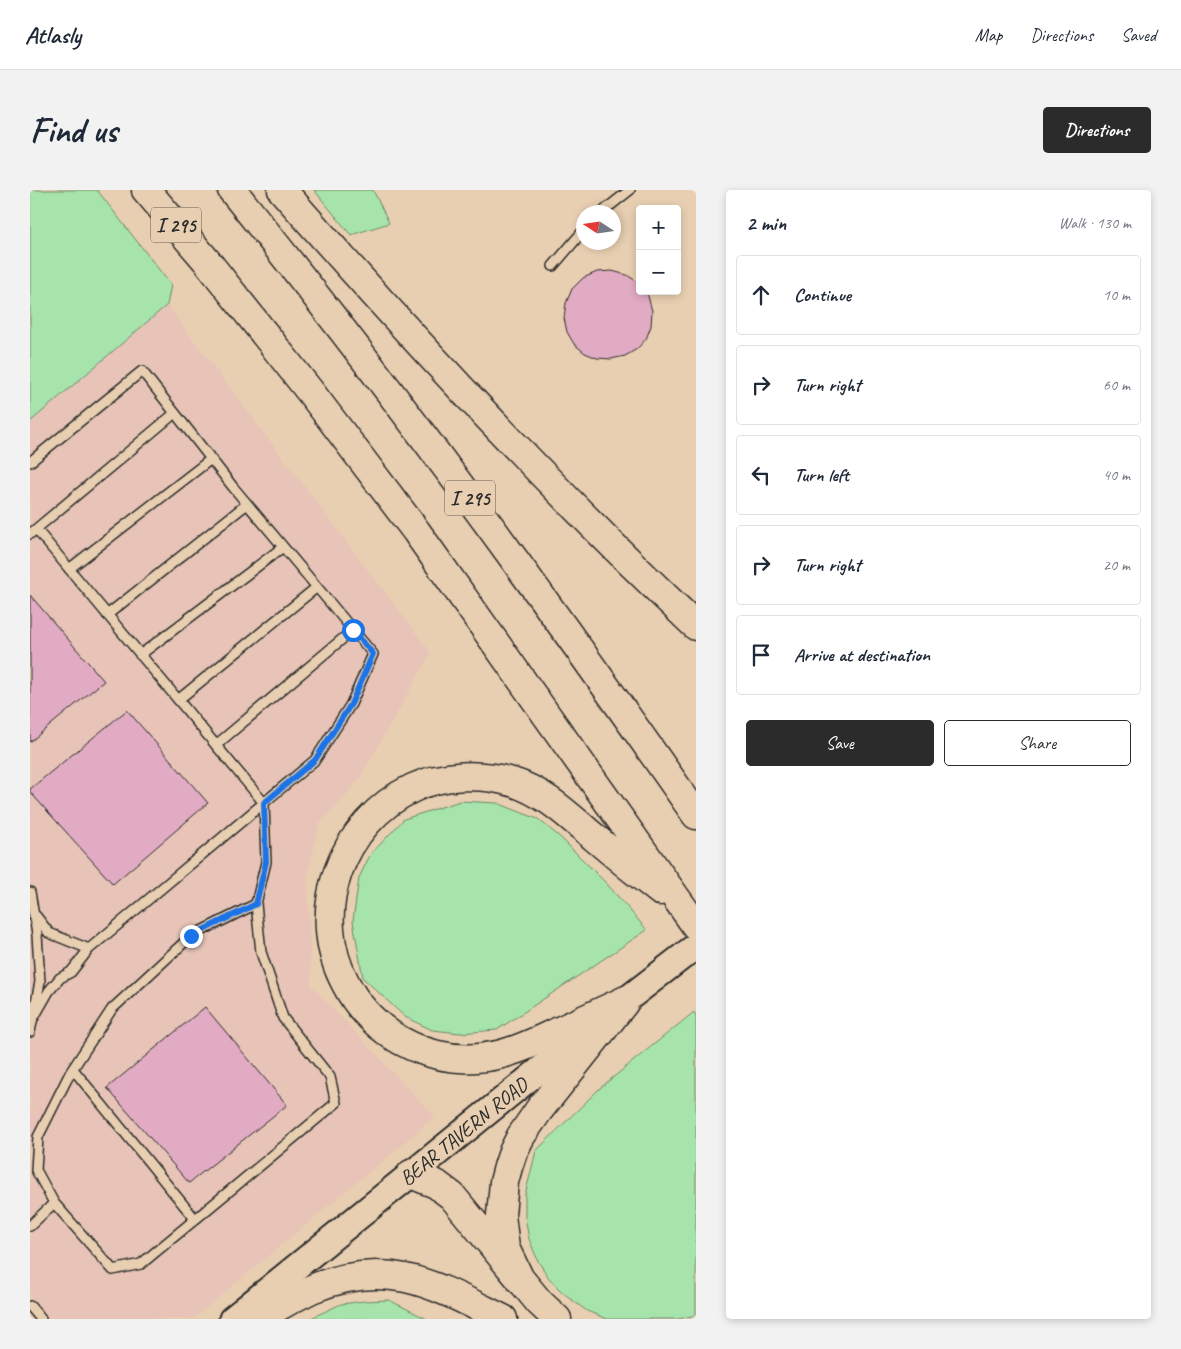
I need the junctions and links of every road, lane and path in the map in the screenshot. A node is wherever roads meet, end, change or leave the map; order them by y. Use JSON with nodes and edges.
{"nodes":[{"id":1,"x":146,"y":190,"type":"edge"},
{"id":2,"x":232,"y":190,"type":"edge"},
{"id":3,"x":282,"y":190,"type":"edge"},
{"id":4,"x":630,"y":190,"type":"edge"},
{"id":5,"x":611,"y":205,"type":"edge"},
{"id":6,"x":576,"y":240,"type":"edge"},
{"id":7,"x":554,"y":266,"type":"dead end"},
{"id":8,"x":175,"y":413,"type":"junction"},
{"id":9,"x":211,"y":459,"type":"junction"},
{"id":10,"x":30,"y":462,"type":"edge"},
{"id":11,"x":247,"y":504,"type":"junction"},
{"id":12,"x":33,"y":532,"type":"edge"},
{"id":13,"x":283,"y":547,"type":"junction"},
{"id":14,"x":69,"y":570,"type":"junction"},
{"id":15,"x":317,"y":588,"type":"junction"},
{"id":16,"x":107,"y":616,"type":"junction"},
{"id":17,"x":696,"y":626,"type":"edge"},
{"id":18,"x":353,"y":630,"type":"junction"},
{"id":19,"x":140,"y":655,"type":"junction"},
{"id":20,"x":178,"y":700,"type":"junction"},
{"id":21,"x":216,"y":745,"type":"junction"},
{"id":22,"x":264,"y":803,"type":"junction"},
{"id":23,"x":696,"y":815,"type":"edge"},
{"id":24,"x":30,"y":892,"type":"edge"},
{"id":25,"x":256,"y":904,"type":"junction"},
{"id":26,"x":34,"y":914,"type":"junction"},
{"id":27,"x":692,"y":920,"type":"edge"},
{"id":28,"x":89,"y":950,"type":"junction"},
{"id":29,"x":687,"y":953,"type":"edge"},
{"id":30,"x":626,"y":1000,"type":"junction"},
{"id":31,"x":33,"y":1019,"type":"junction"},
{"id":32,"x":30,"y":1032,"type":"edge"},
{"id":33,"x":73,"y":1069,"type":"junction"},
{"id":34,"x":411,"y":1174,"type":"junction"},
{"id":35,"x":54,"y":1203,"type":"junction"},
{"id":36,"x":195,"y":1219,"type":"junction"},
{"id":37,"x":30,"y":1226,"type":"edge"},
{"id":38,"x":522,"y":1281,"type":"junction"},
{"id":39,"x":30,"y":1306,"type":"edge"},
{"id":40,"x":41,"y":1319,"type":"edge"},
{"id":41,"x":232,"y":1319,"type":"edge"},
{"id":42,"x":256,"y":1319,"type":"edge"},
{"id":43,"x":503,"y":1319,"type":"edge"},
{"id":44,"x":557,"y":1319,"type":"edge"}],
"edges":[{"from":1,"to":27,"type":"highway","number":"I 295"},
{"from":2,"to":23,"type":"highway","number":"I 295"},
{"from":3,"to":17,"type":"highway"},
{"from":4,"to":5,"type":"lane"},
{"from":6,"to":7,"type":"lane"},
{"from":8,"to":9,"type":"lane"},
{"from":8,"to":10,"type":"lane"},
{"from":8,"to":12,"type":"lane"},
{"from":9,"to":11,"type":"lane"},
{"from":9,"to":14,"type":"lane"},
{"from":11,"to":13,"type":"lane"},
{"from":11,"to":16,"type":"lane"},
{"from":12,"to":14,"type":"lane"},
{"from":13,"to":15,"type":"lane"},
{"from":13,"to":19,"type":"lane"},
{"from":14,"to":16,"type":"lane"},
{"from":15,"to":18,"type":"lane"},
{"from":15,"to":20,"type":"lane"},
{"from":16,"to":19,"type":"lane"},
{"from":18,"to":21,"type":"lane"},
{"from":18,"to":22,"type":"lane"},
{"from":19,"to":20,"type":"lane"},
{"from":20,"to":21,"type":"lane"},
{"from":21,"to":22,"type":"lane"},
{"from":22,"to":25,"type":"lane"},
{"from":22,"to":28,"type":"lane"},
{"from":24,"to":26,"type":"lane"},
{"from":25,"to":33,"type":"lane"},
{"from":25,"to":36,"type":"lane"},
{"from":26,"to":28,"type":"lane"},
{"from":26,"to":31,"type":"lane"},
{"from":27,"to":30,"type":"highway"},
{"from":28,"to":31,"type":"lane"},
{"from":29,"to":30,"type":"street","name":"BEAR TAVERN ROAD"},
{"from":30,"to":34,"type":"street","name":"BEAR TAVERN ROAD"},
{"from":30,"to":38,"type":"highway"},
{"from":31,"to":32,"type":"lane"},
{"from":33,"to":35,"type":"lane"},
{"from":33,"to":36,"type":"lane"},
{"from":34,"to":38,"type":"highway"},
{"from":34,"to":41,"type":"street","name":"BEAR TAVERN ROAD"},
{"from":35,"to":36,"type":"lane"},
{"from":35,"to":37,"type":"lane"},
{"from":38,"to":44,"type":"highway"},
{"from":39,"to":40,"type":"lane"},
{"from":42,"to":43,"type":"highway"}]}
